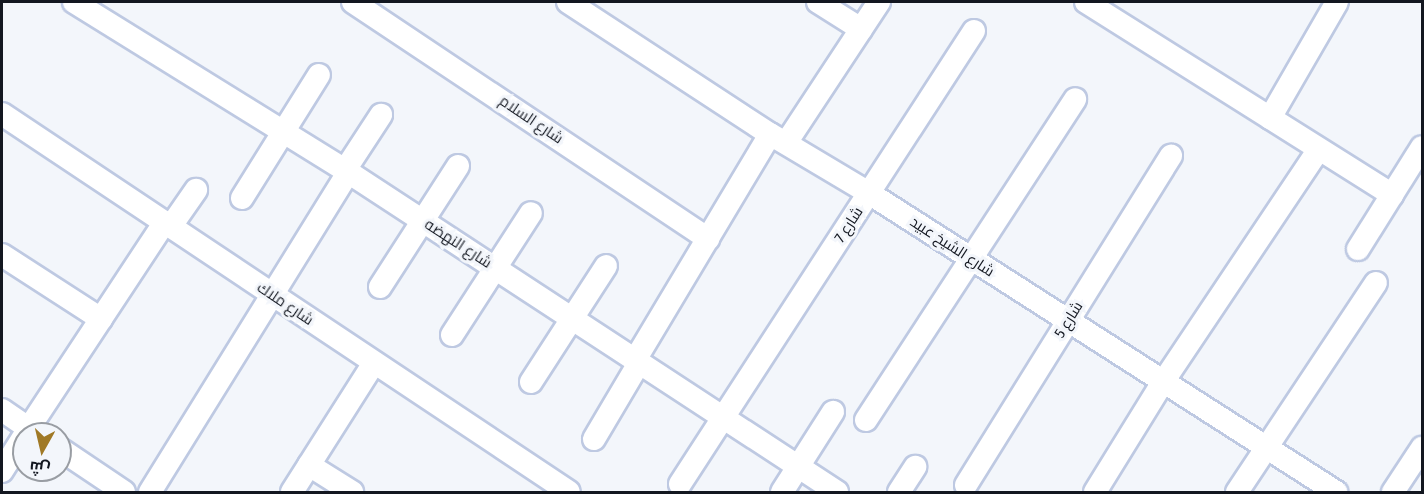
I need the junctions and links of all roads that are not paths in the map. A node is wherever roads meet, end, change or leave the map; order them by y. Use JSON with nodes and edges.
{"nodes":[{"id":1,"x":74,"y":2,"type":"edge"},
{"id":2,"x":353,"y":2,"type":"edge"},
{"id":3,"x":568,"y":2,"type":"edge"},
{"id":4,"x":818,"y":2,"type":"edge"},
{"id":5,"x":879,"y":2,"type":"edge"},
{"id":6,"x":1086,"y":2,"type":"edge"},
{"id":7,"x":1336,"y":2,"type":"edge"},
{"id":8,"x":861,"y":29,"type":"junction"},
{"id":9,"x":974,"y":31,"type":"dead end"},
{"id":10,"x":319,"y":75,"type":"dead end"},
{"id":11,"x":1075,"y":99,"type":"dead end"},
{"id":12,"x":2,"y":114,"type":"edge"},
{"id":13,"x":381,"y":115,"type":"dead end"},
{"id":14,"x":1270,"y":118,"type":"junction"},
{"id":15,"x":283,"y":131,"type":"junction"},
{"id":16,"x":778,"y":138,"type":"junction"},
{"id":17,"x":1422,"y":147,"type":"edge"},
{"id":18,"x":1319,"y":149,"type":"junction"},
{"id":19,"x":1171,"y":156,"type":"dead end"},
{"id":20,"x":458,"y":166,"type":"dead end"},
{"id":21,"x":346,"y":172,"type":"junction"},
{"id":22,"x":196,"y":190,"type":"dead end"},
{"id":23,"x":869,"y":193,"type":"junction"},
{"id":24,"x":1392,"y":195,"type":"junction"},
{"id":25,"x":242,"y":198,"type":"dead end"},
{"id":26,"x":531,"y":213,"type":"dead end"},
{"id":27,"x":423,"y":221,"type":"junction"},
{"id":28,"x":168,"y":224,"type":"junction"},
{"id":29,"x":708,"y":238,"type":"junction"},
{"id":30,"x":1358,"y":249,"type":"dead end"},
{"id":31,"x":2,"y":255,"type":"edge"},
{"id":32,"x":970,"y":259,"type":"junction"},
{"id":33,"x":606,"y":266,"type":"dead end"},
{"id":34,"x":495,"y":268,"type":"junction"},
{"id":35,"x":1376,"y":283,"type":"dead end"},
{"id":36,"x":380,"y":287,"type":"dead end"},
{"id":37,"x":271,"y":295,"type":"junction"},
{"id":38,"x":572,"y":319,"type":"junction"},
{"id":39,"x":101,"y":320,"type":"junction"},
{"id":40,"x":1068,"y":321,"type":"junction"},
{"id":41,"x":452,"y":335,"type":"dead end"},
{"id":42,"x":637,"y":362,"type":"junction"},
{"id":43,"x":375,"y":363,"type":"junction"},
{"id":44,"x":531,"y":382,"type":"dead end"},
{"id":45,"x":1163,"y":382,"type":"junction"},
{"id":46,"x":2,"y":410,"type":"edge"},
{"id":47,"x":833,"y":412,"type":"dead end"},
{"id":48,"x":724,"y":418,"type":"junction"},
{"id":49,"x":866,"y":420,"type":"dead end"},
{"id":50,"x":16,"y":422,"type":"edge"},
{"id":51,"x":36,"y":422,"type":"edge"},
{"id":52,"x":594,"y":439,"type":"dead end"},
{"id":53,"x":1267,"y":448,"type":"junction"},
{"id":54,"x":1422,"y":448,"type":"edge"},
{"id":55,"x":12,"y":457,"type":"edge"},
{"id":56,"x":72,"y":457,"type":"edge"},
{"id":57,"x":309,"y":465,"type":"junction"},
{"id":58,"x":798,"y":467,"type":"junction"},
{"id":59,"x":915,"y":467,"type":"dead end"},
{"id":60,"x":2,"y":471,"type":"edge"},
{"id":61,"x":680,"y":484,"type":"dead end"},
{"id":62,"x":966,"y":484,"type":"dead end"},
{"id":63,"x":124,"y":492,"type":"edge"},
{"id":64,"x":150,"y":492,"type":"edge"},
{"id":65,"x":292,"y":492,"type":"edge"},
{"id":66,"x":352,"y":492,"type":"edge"},
{"id":67,"x":569,"y":492,"type":"edge"},
{"id":68,"x":782,"y":492,"type":"edge"},
{"id":69,"x":837,"y":492,"type":"edge"},
{"id":70,"x":899,"y":492,"type":"edge"},
{"id":71,"x":1095,"y":492,"type":"edge"},
{"id":72,"x":1238,"y":492,"type":"edge"},
{"id":73,"x":1336,"y":492,"type":"edge"},
{"id":74,"x":1393,"y":492,"type":"edge"}],
"edges":[{"from":1,"to":15,"type":"street","name":"شارع النهضه"},
{"from":2,"to":29,"type":"street","name":"شارع السلام"},
{"from":3,"to":16,"type":"street","name":"شارع الشيخ عبيد"},
{"from":4,"to":8,"type":"street"},
{"from":5,"to":8,"type":"street"},
{"from":6,"to":14,"type":"street"},
{"from":7,"to":14,"type":"street"},
{"from":8,"to":16,"type":"street"},
{"from":9,"to":23,"type":"street","name":"شارع 7"},
{"from":10,"to":15,"type":"street"},
{"from":11,"to":32,"type":"street"},
{"from":12,"to":28,"type":"street","name":"شارع ملاك"},
{"from":13,"to":21,"type":"street"},
{"from":14,"to":18,"type":"street"},
{"from":15,"to":21,"type":"street","name":"شارع النهضه"},
{"from":15,"to":25,"type":"street"},
{"from":16,"to":23,"type":"street","name":"شارع الشيخ عبيد"},
{"from":16,"to":29,"type":"street"},
{"from":17,"to":24,"type":"street"},
{"from":18,"to":24,"type":"street"},
{"from":18,"to":45,"type":"street"},
{"from":19,"to":40,"type":"street","name":"شارع 5"},
{"from":20,"to":27,"type":"street"},
{"from":21,"to":27,"type":"street","name":"شارع النهضه"},
{"from":21,"to":37,"type":"street"},
{"from":22,"to":28,"type":"street"},
{"from":23,"to":32,"type":"street","name":"شارع الشيخ عبيد"},
{"from":23,"to":48,"type":"street","name":"شارع 7"},
{"from":24,"to":30,"type":"street"},
{"from":26,"to":34,"type":"street"},
{"from":27,"to":34,"type":"street","name":"شارع النهضه"},
{"from":27,"to":36,"type":"street"},
{"from":28,"to":37,"type":"street","name":"شارع ملاك"},
{"from":28,"to":39,"type":"street"},
{"from":29,"to":42,"type":"street"},
{"from":31,"to":39,"type":"street"},
{"from":32,"to":40,"type":"street","name":"شارع الشيخ عبيد"},
{"from":32,"to":49,"type":"street"},
{"from":33,"to":38,"type":"street"},
{"from":34,"to":38,"type":"street","name":"شارع النهضه"},
{"from":34,"to":41,"type":"street"},
{"from":35,"to":53,"type":"street"},
{"from":37,"to":43,"type":"street","name":"شارع ملاك"},
{"from":37,"to":64,"type":"street"},
{"from":38,"to":42,"type":"street","name":"شارع النهضه"},
{"from":38,"to":44,"type":"street"},
{"from":39,"to":51,"type":"street"},
{"from":40,"to":45,"type":"street","name":"شارع الشيخ عبيد"},
{"from":40,"to":62,"type":"street","name":"شارع 5"},
{"from":42,"to":48,"type":"street","name":"شارع النهضه"},
{"from":42,"to":52,"type":"street"},
{"from":43,"to":57,"type":"street"},
{"from":43,"to":67,"type":"street","name":"شارع ملاك"},
{"from":45,"to":53,"type":"street","name":"شارع الشيخ عبيد"},
{"from":45,"to":71,"type":"street"},
{"from":46,"to":50,"type":"street"},
{"from":47,"to":58,"type":"street"},
{"from":48,"to":58,"type":"street","name":"شارع النهضه"},
{"from":48,"to":61,"type":"street","name":"شارع 7"},
{"from":53,"to":72,"type":"street"},
{"from":53,"to":73,"type":"street","name":"شارع الشيخ عبيد"},
{"from":54,"to":74,"type":"street"},
{"from":55,"to":60,"type":"street"},
{"from":56,"to":63,"type":"street"},
{"from":57,"to":65,"type":"street"},
{"from":57,"to":66,"type":"street"},
{"from":58,"to":68,"type":"street"},
{"from":58,"to":69,"type":"street","name":"شارع النهضه"},
{"from":59,"to":70,"type":"street"}]}
